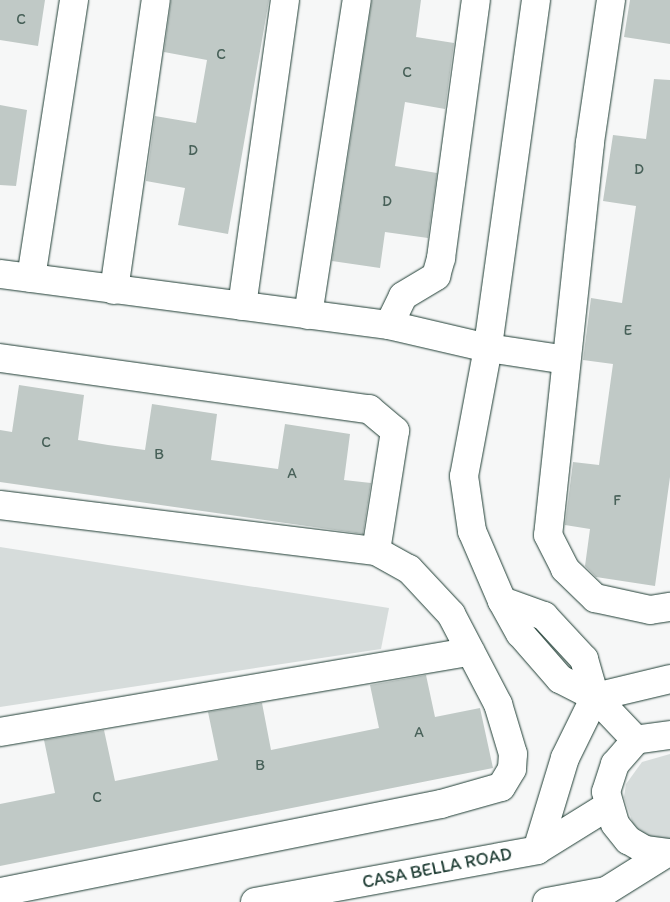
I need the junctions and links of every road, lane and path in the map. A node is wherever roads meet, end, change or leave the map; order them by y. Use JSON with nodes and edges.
{"nodes":[{"id":1,"x":74,"y":0,"type":"edge"},
{"id":2,"x":156,"y":0,"type":"edge"},
{"id":3,"x":285,"y":0,"type":"edge"},
{"id":4,"x":357,"y":0,"type":"edge"},
{"id":5,"x":476,"y":0,"type":"edge"},
{"id":6,"x":536,"y":0,"type":"edge"},
{"id":7,"x":611,"y":0,"type":"edge"},
{"id":8,"x":0,"y":274,"type":"edge"},
{"id":9,"x":31,"y":278,"type":"junction"},
{"id":10,"x":114,"y":290,"type":"junction"},
{"id":11,"x":242,"y":306,"type":"junction"},
{"id":12,"x":308,"y":315,"type":"junction"},
{"id":13,"x":389,"y":325,"type":"junction"},
{"id":14,"x":488,"y":348,"type":"junction"},
{"id":15,"x":0,"y":358,"type":"edge"},
{"id":16,"x":566,"y":360,"type":"junction"},
{"id":17,"x":0,"y":505,"type":"edge"},
{"id":18,"x":376,"y":552,"type":"junction"},
{"id":19,"x":670,"y":607,"type":"edge"},
{"id":20,"x":470,"y":652,"type":"junction"},
{"id":21,"x":670,"y":679,"type":"edge"},
{"id":22,"x":595,"y":697,"type":"junction"},
{"id":23,"x":0,"y":732,"type":"edge"},
{"id":24,"x":670,"y":735,"type":"edge"},
{"id":25,"x":636,"y":740,"type":"junction"},
{"id":26,"x":608,"y":806,"type":"junction"},
{"id":27,"x":537,"y":850,"type":"junction"},
{"id":28,"x":667,"y":854,"type":"edge"},
{"id":29,"x":0,"y":892,"type":"edge"},
{"id":30,"x":255,"y":902,"type":"edge"},
{"id":31,"x":548,"y":902,"type":"edge"}],
"edges":[{"from":1,"to":9,"type":"street"},
{"from":2,"to":10,"type":"street"},
{"from":3,"to":11,"type":"street"},
{"from":4,"to":12,"type":"street"},
{"from":5,"to":13,"type":"street"},
{"from":6,"to":14,"type":"street"},
{"from":7,"to":16,"type":"street"},
{"from":8,"to":9,"type":"street"},
{"from":9,"to":10,"type":"street"},
{"from":10,"to":11,"type":"street"},
{"from":11,"to":12,"type":"street"},
{"from":12,"to":13,"type":"street"},
{"from":13,"to":14,"type":"street"},
{"from":14,"to":16,"type":"street"},
{"from":14,"to":22,"type":"street"},
{"from":15,"to":18,"type":"street"},
{"from":16,"to":19,"type":"street"},
{"from":17,"to":18,"type":"street"},
{"from":18,"to":20,"type":"street"},
{"from":20,"to":23,"type":"street"},
{"from":20,"to":29,"type":"street"},
{"from":21,"to":22,"type":"street"},
{"from":22,"to":25,"type":"street"},
{"from":22,"to":27,"type":"street"},
{"from":24,"to":25,"type":"street"},
{"from":25,"to":26,"type":"street"},
{"from":26,"to":27,"type":"street","name":"CASA BELLA ROAD"},
{"from":26,"to":28,"type":"street"},
{"from":27,"to":30,"type":"street","name":"CASA BELLA ROAD"},
{"from":28,"to":31,"type":"street"}]}
